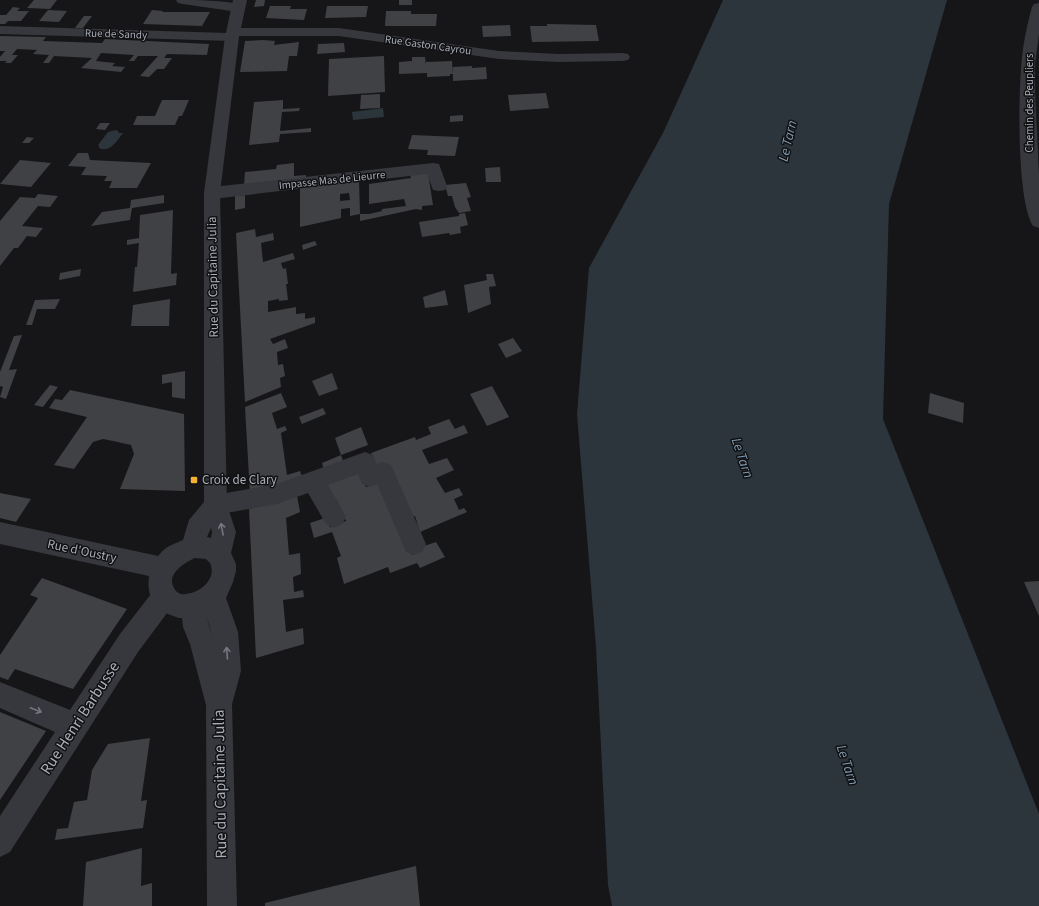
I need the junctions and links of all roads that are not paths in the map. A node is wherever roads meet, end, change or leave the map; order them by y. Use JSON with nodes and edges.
{"nodes":[{"id":1,"x":183,"y":0,"type":"edge"},
{"id":2,"x":239,"y":4,"type":"edge"},
{"id":3,"x":1039,"y":8,"type":"edge"},
{"id":4,"x":0,"y":30,"type":"edge"},
{"id":5,"x":232,"y":35,"type":"junction"},
{"id":6,"x":623,"y":57,"type":"dead end"},
{"id":7,"x":439,"y":186,"type":"dead end"},
{"id":8,"x":212,"y":194,"type":"junction"},
{"id":9,"x":1039,"y":222,"type":"edge"},
{"id":10,"x":314,"y":481,"type":"junction"},
{"id":11,"x":215,"y":505,"type":"junction"},
{"id":12,"x":334,"y":517,"type":"dead end"},
{"id":13,"x":0,"y":533,"type":"edge"},
{"id":14,"x":414,"y":544,"type":"dead end"},
{"id":15,"x":193,"y":547,"type":"junction"},
{"id":16,"x":219,"y":554,"type":"junction"},
{"id":17,"x":163,"y":568,"type":"junction"},
{"id":18,"x":164,"y":597,"type":"junction"},
{"id":19,"x":202,"y":600,"type":"junction"},
{"id":20,"x":0,"y":695,"type":"edge"},
{"id":21,"x":75,"y":726,"type":"junction"},
{"id":22,"x":0,"y":842,"type":"edge"},
{"id":23,"x":222,"y":906,"type":"edge"}],
"edges":[{"from":1,"to":2,"type":"street"},
{"from":2,"to":5,"type":"street","name":"Rue du Capitaine Julia"},
{"from":3,"to":9,"type":"street","name":"Chemin des Peupliers"},
{"from":4,"to":5,"type":"street","name":"Rue de Sandy"},
{"from":5,"to":6,"type":"street","name":"Rue Gaston Cayrou"},
{"from":5,"to":8,"type":"street","name":"Rue du Capitaine Julia"},
{"from":7,"to":8,"type":"street","name":"Impasse Mas de Lieurre"},
{"from":8,"to":11,"type":"street","name":"Rue du Capitaine Julia"},
{"from":10,"to":11,"type":"street"},
{"from":10,"to":12,"type":"street"},
{"from":10,"to":14,"type":"street"},
{"from":11,"to":15,"type":"street"},
{"from":16,"to":11,"type":"street","name":"Rue du Capitaine Julia","one_way":true},
{"from":13,"to":17,"type":"street","name":"Rue d'Oustry"},
{"from":15,"to":16,"type":"street"},
{"from":15,"to":17,"type":"street"},
{"from":16,"to":19,"type":"street","name":"Rue du Capitaine Julia"},
{"from":17,"to":18,"type":"street"},
{"from":18,"to":19,"type":"street"},
{"from":18,"to":21,"type":"street","name":"Rue Henri Barbusse"},
{"from":19,"to":23,"type":"street","name":"Rue du Capitaine Julia"},
{"from":20,"to":21,"type":"street","one_way":true},
{"from":21,"to":22,"type":"street","name":"Rue Henri Barbusse"}]}
